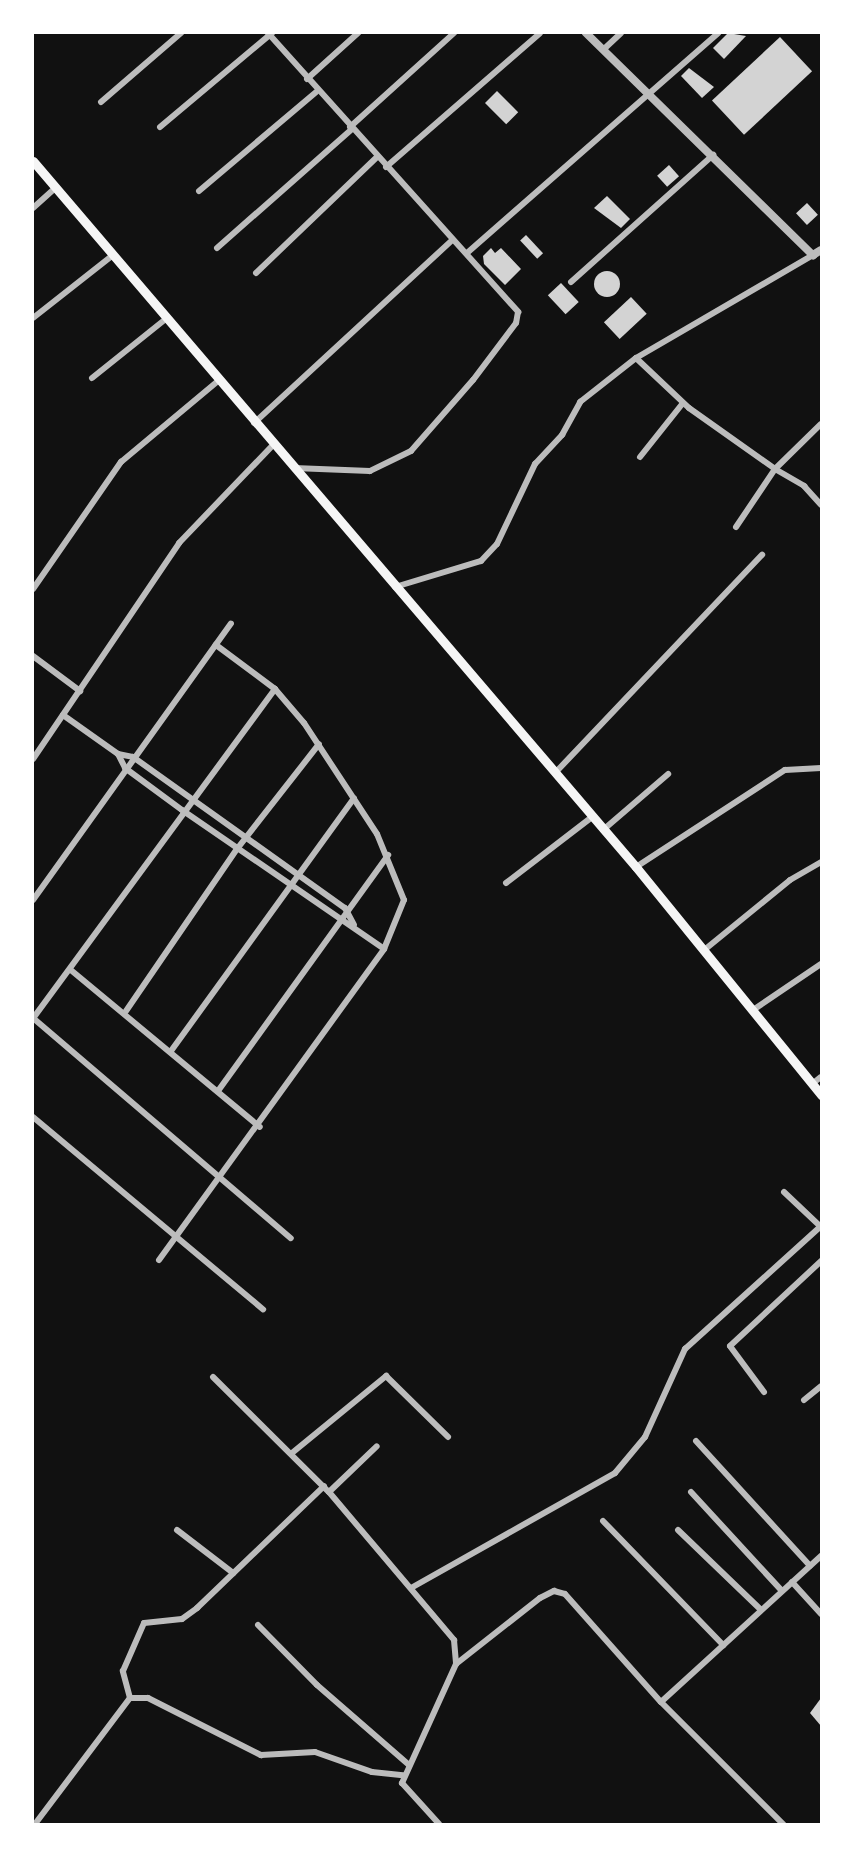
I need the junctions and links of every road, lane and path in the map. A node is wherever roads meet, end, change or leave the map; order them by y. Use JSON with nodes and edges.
{"nodes":[{"id":1,"x":180,"y":33,"type":"edge"},
{"id":2,"x":358,"y":33,"type":"edge"},
{"id":3,"x":454,"y":33,"type":"edge"},
{"id":4,"x":540,"y":33,"type":"edge"},
{"id":5,"x":586,"y":33,"type":"edge"},
{"id":6,"x":621,"y":33,"type":"edge"},
{"id":7,"x":718,"y":33,"type":"edge"},
{"id":8,"x":270,"y":34,"type":"edge"},
{"id":9,"x":604,"y":49,"type":"junction"},
{"id":10,"x":308,"y":79,"type":"junction"},
{"id":11,"x":648,"y":91,"type":"junction"},
{"id":12,"x":316,"y":92,"type":"junction"},
{"id":13,"x":101,"y":102,"type":"dead end"},
{"id":14,"x":160,"y":127,"type":"dead end"},
{"id":15,"x":351,"y":128,"type":"junction"},
{"id":16,"x":713,"y":155,"type":"junction"},
{"id":17,"x":377,"y":157,"type":"junction"},
{"id":18,"x":33,"y":161,"type":"edge"},
{"id":19,"x":386,"y":167,"type":"junction"},
{"id":20,"x":56,"y":187,"type":"junction"},
{"id":21,"x":199,"y":191,"type":"dead end"},
{"id":22,"x":33,"y":208,"type":"edge"},
{"id":23,"x":452,"y":240,"type":"junction"},
{"id":24,"x":217,"y":248,"type":"dead end"},
{"id":25,"x":821,"y":250,"type":"edge"},
{"id":26,"x":467,"y":253,"type":"junction"},
{"id":27,"x":113,"y":255,"type":"junction"},
{"id":28,"x":813,"y":255,"type":"junction"},
{"id":29,"x":256,"y":273,"type":"dead end"},
{"id":30,"x":571,"y":282,"type":"dead end"},
{"id":31,"x":33,"y":318,"type":"edge"},
{"id":32,"x":167,"y":318,"type":"junction"},
{"id":33,"x":636,"y":358,"type":"junction"},
{"id":34,"x":92,"y":378,"type":"dead end"},
{"id":35,"x":218,"y":381,"type":"junction"},
{"id":36,"x":683,"y":402,"type":"junction"},
{"id":37,"x":254,"y":423,"type":"junction"},
{"id":38,"x":821,"y":424,"type":"edge"},
{"id":39,"x":273,"y":445,"type":"junction"},
{"id":40,"x":640,"y":457,"type":"dead end"},
{"id":41,"x":294,"y":468,"type":"junction"},
{"id":42,"x":775,"y":469,"type":"junction"},
{"id":43,"x":821,"y":505,"type":"edge"},
{"id":44,"x":736,"y":527,"type":"dead end"},
{"id":45,"x":762,"y":555,"type":"dead end"},
{"id":46,"x":394,"y":587,"type":"junction"},
{"id":47,"x":33,"y":589,"type":"edge"},
{"id":48,"x":231,"y":623,"type":"dead end"},
{"id":49,"x":216,"y":645,"type":"junction"},
{"id":50,"x":33,"y":656,"type":"edge"},
{"id":51,"x":275,"y":689,"type":"junction"},
{"id":52,"x":80,"y":691,"type":"junction"},
{"id":53,"x":63,"y":715,"type":"junction"},
{"id":54,"x":319,"y":744,"type":"junction"},
{"id":55,"x":118,"y":754,"type":"junction"},
{"id":56,"x":133,"y":757,"type":"junction"},
{"id":57,"x":33,"y":759,"type":"edge"},
{"id":58,"x":125,"y":768,"type":"junction"},
{"id":59,"x":821,"y":768,"type":"edge"},
{"id":60,"x":555,"y":773,"type":"junction"},
{"id":61,"x":668,"y":774,"type":"dead end"},
{"id":62,"x":193,"y":798,"type":"junction"},
{"id":63,"x":354,"y":798,"type":"junction"},
{"id":64,"x":182,"y":810,"type":"junction"},
{"id":65,"x":591,"y":817,"type":"junction"},
{"id":66,"x":603,"y":830,"type":"junction"},
{"id":67,"x":246,"y":837,"type":"junction"},
{"id":68,"x":237,"y":849,"type":"junction"},
{"id":69,"x":387,"y":855,"type":"junction"},
{"id":70,"x":821,"y":862,"type":"edge"},
{"id":71,"x":636,"y":867,"type":"junction"},
{"id":72,"x":297,"y":874,"type":"junction"},
{"id":73,"x":506,"y":883,"type":"dead end"},
{"id":74,"x":287,"y":887,"type":"junction"},
{"id":75,"x":33,"y":900,"type":"edge"},
{"id":76,"x":345,"y":908,"type":"junction"},
{"id":77,"x":336,"y":920,"type":"junction"},
{"id":78,"x":354,"y":925,"type":"junction"},
{"id":79,"x":384,"y":949,"type":"junction"},
{"id":80,"x":703,"y":951,"type":"junction"},
{"id":81,"x":821,"y":964,"type":"edge"},
{"id":82,"x":72,"y":971,"type":"junction"},
{"id":83,"x":753,"y":1010,"type":"junction"},
{"id":84,"x":126,"y":1011,"type":"junction"},
{"id":85,"x":171,"y":1052,"type":"junction"},
{"id":86,"x":821,"y":1077,"type":"edge"},
{"id":87,"x":812,"y":1084,"type":"junction"},
{"id":88,"x":218,"y":1091,"type":"junction"},
{"id":89,"x":821,"y":1095,"type":"edge"},
{"id":90,"x":33,"y":1117,"type":"edge"},
{"id":91,"x":260,"y":1127,"type":"junction"},
{"id":92,"x":218,"y":1180,"type":"junction"},
{"id":93,"x":784,"y":1192,"type":"dead end"},
{"id":94,"x":821,"y":1226,"type":"edge"},
{"id":95,"x":177,"y":1238,"type":"junction"},
{"id":96,"x":291,"y":1238,"type":"dead end"},
{"id":97,"x":159,"y":1260,"type":"dead end"},
{"id":98,"x":821,"y":1261,"type":"edge"},
{"id":99,"x":263,"y":1309,"type":"dead end"},
{"id":100,"x":213,"y":1377,"type":"dead end"},
{"id":101,"x":821,"y":1386,"type":"edge"},
{"id":102,"x":764,"y":1392,"type":"dead end"},
{"id":103,"x":804,"y":1400,"type":"dead end"},
{"id":104,"x":448,"y":1437,"type":"dead end"},
{"id":105,"x":696,"y":1442,"type":"dead end"},
{"id":106,"x":377,"y":1446,"type":"dead end"},
{"id":107,"x":292,"y":1453,"type":"junction"},
{"id":108,"x":326,"y":1489,"type":"junction"},
{"id":109,"x":691,"y":1492,"type":"dead end"},
{"id":110,"x":603,"y":1521,"type":"dead end"},
{"id":111,"x":177,"y":1530,"type":"dead end"},
{"id":112,"x":678,"y":1530,"type":"dead end"},
{"id":113,"x":821,"y":1556,"type":"edge"},
{"id":114,"x":810,"y":1566,"type":"junction"},
{"id":115,"x":233,"y":1573,"type":"junction"},
{"id":116,"x":792,"y":1582,"type":"junction"},
{"id":117,"x":411,"y":1588,"type":"junction"},
{"id":118,"x":782,"y":1591,"type":"junction"},
{"id":119,"x":761,"y":1610,"type":"junction"},
{"id":120,"x":821,"y":1614,"type":"edge"},
{"id":121,"x":258,"y":1625,"type":"dead end"},
{"id":122,"x":723,"y":1645,"type":"junction"},
{"id":123,"x":456,"y":1664,"type":"junction"},
{"id":124,"x":130,"y":1698,"type":"junction"},
{"id":125,"x":661,"y":1702,"type":"junction"},
{"id":126,"x":409,"y":1765,"type":"junction"},
{"id":127,"x":403,"y":1775,"type":"junction"},
{"id":128,"x":35,"y":1824,"type":"edge"},
{"id":129,"x":439,"y":1824,"type":"edge"},
{"id":130,"x":783,"y":1824,"type":"edge"}],
"edges":[{"from":1,"to":13,"type":"street"},
{"from":2,"to":10,"type":"street"},
{"from":3,"to":15,"type":"street"},
{"from":4,"to":19,"type":"street"},
{"from":5,"to":9,"type":"street"},
{"from":6,"to":9,"type":"street"},
{"from":7,"to":11,"type":"street"},
{"from":8,"to":10,"type":"street"},
{"from":8,"to":14,"type":"street"},
{"from":9,"to":11,"type":"street"},
{"from":10,"to":12,"type":"street"},
{"from":11,"to":16,"type":"street"},
{"from":11,"to":26,"type":"street"},
{"from":12,"to":15,"type":"street"},
{"from":12,"to":21,"type":"street"},
{"from":15,"to":17,"type":"street"},
{"from":15,"to":24,"type":"street"},
{"from":16,"to":28,"type":"street"},
{"from":16,"to":30,"type":"street"},
{"from":17,"to":19,"type":"street"},
{"from":17,"to":29,"type":"street"},
{"from":18,"to":20,"type":"main road"},
{"from":19,"to":23,"type":"street"},
{"from":20,"to":22,"type":"street"},
{"from":20,"to":27,"type":"main road"},
{"from":23,"to":26,"type":"street"},
{"from":23,"to":37,"type":"street"},
{"from":25,"to":28,"type":"street"},
{"from":26,"to":41,"type":"street"},
{"from":27,"to":31,"type":"street"},
{"from":27,"to":32,"type":"main road"},
{"from":28,"to":33,"type":"street"},
{"from":32,"to":34,"type":"street"},
{"from":32,"to":35,"type":"main road"},
{"from":33,"to":36,"type":"street"},
{"from":33,"to":46,"type":"street"},
{"from":35,"to":37,"type":"main road"},
{"from":35,"to":47,"type":"street"},
{"from":36,"to":40,"type":"street"},
{"from":36,"to":42,"type":"street"},
{"from":37,"to":39,"type":"main road"},
{"from":38,"to":42,"type":"street"},
{"from":39,"to":41,"type":"main road"},
{"from":39,"to":52,"type":"street"},
{"from":41,"to":46,"type":"main road"},
{"from":42,"to":43,"type":"street"},
{"from":42,"to":44,"type":"street"},
{"from":45,"to":60,"type":"street"},
{"from":46,"to":60,"type":"main road"},
{"from":48,"to":49,"type":"street"},
{"from":49,"to":51,"type":"street"},
{"from":49,"to":56,"type":"street"},
{"from":50,"to":52,"type":"street"},
{"from":51,"to":54,"type":"street"},
{"from":51,"to":62,"type":"street"},
{"from":52,"to":53,"type":"street"},
{"from":53,"to":55,"type":"street"},
{"from":53,"to":57,"type":"street"},
{"from":54,"to":63,"type":"street"},
{"from":54,"to":67,"type":"street"},
{"from":55,"to":56,"type":"street"},
{"from":55,"to":58,"type":"street"},
{"from":56,"to":58,"type":"street"},
{"from":56,"to":62,"type":"street"},
{"from":58,"to":64,"type":"street"},
{"from":58,"to":75,"type":"street"},
{"from":59,"to":71,"type":"street"},
{"from":60,"to":65,"type":"main road"},
{"from":61,"to":66,"type":"street"},
{"from":62,"to":64,"type":"street"},
{"from":62,"to":67,"type":"street"},
{"from":63,"to":69,"type":"street"},
{"from":63,"to":72,"type":"street"},
{"from":64,"to":68,"type":"street"},
{"from":64,"to":82,"type":"street"},
{"from":65,"to":66,"type":"main road"},
{"from":65,"to":73,"type":"street"},
{"from":66,"to":71,"type":"main road"},
{"from":67,"to":68,"type":"street"},
{"from":67,"to":72,"type":"street"},
{"from":68,"to":74,"type":"street"},
{"from":68,"to":84,"type":"street"},
{"from":69,"to":76,"type":"street"},
{"from":69,"to":79,"type":"street"},
{"from":70,"to":80,"type":"street"},
{"from":71,"to":80,"type":"main road"},
{"from":72,"to":74,"type":"street"},
{"from":72,"to":76,"type":"street"},
{"from":74,"to":77,"type":"street"},
{"from":74,"to":85,"type":"street"},
{"from":76,"to":77,"type":"street"},
{"from":76,"to":78,"type":"street"},
{"from":77,"to":78,"type":"street"},
{"from":77,"to":88,"type":"street"},
{"from":78,"to":79,"type":"street"},
{"from":79,"to":91,"type":"street"},
{"from":80,"to":83,"type":"main road"},
{"from":81,"to":83,"type":"street"},
{"from":82,"to":84,"type":"street"},
{"from":82,"to":92,"type":"street"},
{"from":83,"to":87,"type":"main road"},
{"from":84,"to":85,"type":"street"},
{"from":85,"to":88,"type":"street"},
{"from":86,"to":87,"type":"street"},
{"from":87,"to":89,"type":"main road"},
{"from":88,"to":91,"type":"street"},
{"from":90,"to":95,"type":"street"},
{"from":91,"to":92,"type":"street"},
{"from":92,"to":95,"type":"street"},
{"from":92,"to":96,"type":"street"},
{"from":93,"to":94,"type":"street"},
{"from":94,"to":117,"type":"street"},
{"from":95,"to":97,"type":"street"},
{"from":95,"to":99,"type":"street"},
{"from":98,"to":102,"type":"street"},
{"from":100,"to":107,"type":"street"},
{"from":101,"to":103,"type":"street"},
{"from":104,"to":107,"type":"street"},
{"from":105,"to":114,"type":"street"},
{"from":106,"to":108,"type":"street"},
{"from":107,"to":108,"type":"street"},
{"from":108,"to":115,"type":"street"},
{"from":108,"to":117,"type":"street"},
{"from":109,"to":118,"type":"street"},
{"from":110,"to":122,"type":"street"},
{"from":111,"to":115,"type":"street"},
{"from":112,"to":119,"type":"street"},
{"from":113,"to":114,"type":"street"},
{"from":114,"to":116,"type":"street"},
{"from":115,"to":124,"type":"street"},
{"from":116,"to":118,"type":"street"},
{"from":116,"to":120,"type":"street"},
{"from":117,"to":123,"type":"street"},
{"from":118,"to":119,"type":"street"},
{"from":119,"to":122,"type":"street"},
{"from":121,"to":126,"type":"street"},
{"from":122,"to":125,"type":"street"},
{"from":123,"to":125,"type":"street"},
{"from":123,"to":126,"type":"street"},
{"from":124,"to":127,"type":"street"},
{"from":124,"to":128,"type":"street"},
{"from":125,"to":130,"type":"street"},
{"from":126,"to":127,"type":"street"},
{"from":127,"to":129,"type":"street"}]}
